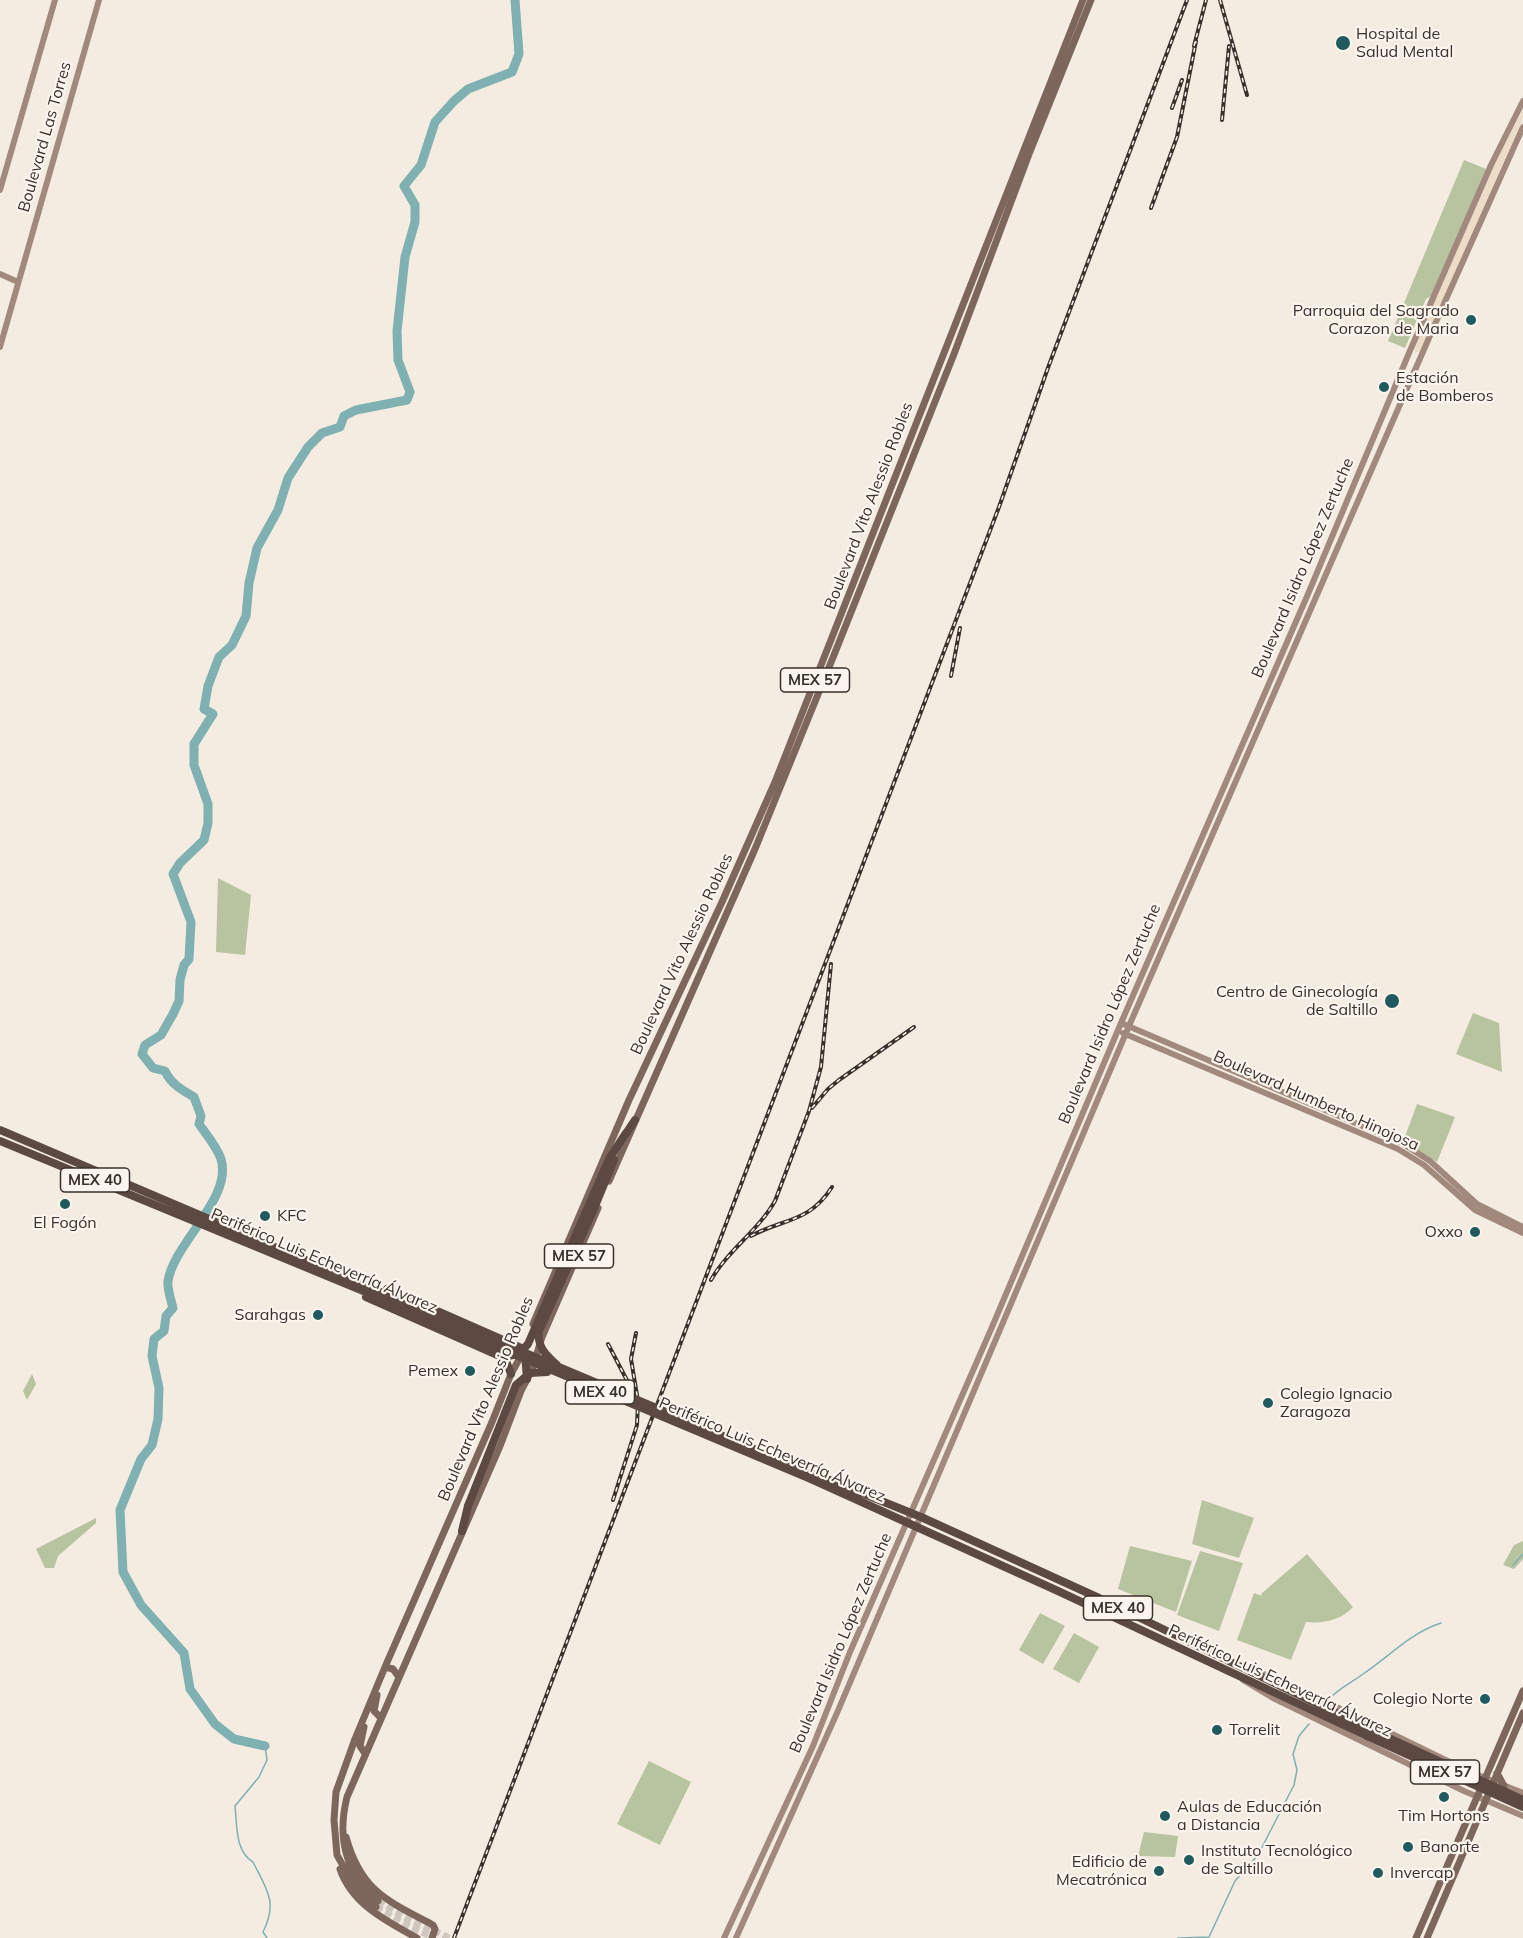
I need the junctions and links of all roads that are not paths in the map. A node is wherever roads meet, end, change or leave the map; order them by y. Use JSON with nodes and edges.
{"nodes":[{"id":1,"x":55,"y":0,"type":"edge"},
{"id":2,"x":99,"y":0,"type":"edge"},
{"id":3,"x":1083,"y":0,"type":"edge"},
{"id":4,"x":1091,"y":0,"type":"edge"},
{"id":5,"x":1523,"y":101,"type":"edge"},
{"id":6,"x":1047,"y":102,"type":"junction"},
{"id":7,"x":1523,"y":128,"type":"edge"},
{"id":8,"x":0,"y":190,"type":"edge"},
{"id":9,"x":0,"y":274,"type":"edge"},
{"id":10,"x":18,"y":282,"type":"junction"},
{"id":11,"x":0,"y":347,"type":"edge"},
{"id":12,"x":884,"y":518,"type":"junction"},
{"id":13,"x":1288,"y":640,"type":"junction"},
{"id":14,"x":1295,"y":644,"type":"junction"},
{"id":15,"x":1253,"y":719,"type":"junction"},
{"id":16,"x":1261,"y":723,"type":"junction"},
{"id":17,"x":1223,"y":788,"type":"junction"},
{"id":18,"x":1231,"y":791,"type":"junction"},
{"id":19,"x":722,"y":902,"type":"junction"},
{"id":20,"x":730,"y":905,"type":"junction"},
{"id":21,"x":1120,"y":1023,"type":"junction"},
{"id":22,"x":1129,"y":1026,"type":"junction"},
{"id":23,"x":1117,"y":1031,"type":"junction"},
{"id":24,"x":1126,"y":1034,"type":"junction"},
{"id":25,"x":635,"y":1120,"type":"junction"},
{"id":26,"x":0,"y":1130,"type":"edge"},
{"id":27,"x":626,"y":1132,"type":"junction"},
{"id":28,"x":0,"y":1141,"type":"edge"},
{"id":29,"x":213,"y":1225,"type":"junction"},
{"id":30,"x":1523,"y":1227,"type":"edge"},
{"id":31,"x":1037,"y":1229,"type":"junction"},
{"id":32,"x":1523,"y":1233,"type":"edge"},
{"id":33,"x":346,"y":1277,"type":"junction"},
{"id":34,"x":359,"y":1290,"type":"junction"},
{"id":35,"x":391,"y":1299,"type":"junction"},
{"id":36,"x":505,"y":1340,"type":"junction"},
{"id":37,"x":524,"y":1350,"type":"junction"},
{"id":38,"x":502,"y":1357,"type":"junction"},
{"id":39,"x":532,"y":1370,"type":"junction"},
{"id":40,"x":561,"y":1372,"type":"junction"},
{"id":41,"x":511,"y":1374,"type":"junction"},
{"id":42,"x":543,"y":1376,"type":"dead end"},
{"id":43,"x":526,"y":1382,"type":"junction"},
{"id":44,"x":507,"y":1386,"type":"junction"},
{"id":45,"x":521,"y":1391,"type":"junction"},
{"id":46,"x":814,"y":1477,"type":"junction"},
{"id":47,"x":910,"y":1513,"type":"junction"},
{"id":48,"x":921,"y":1517,"type":"junction"},
{"id":49,"x":906,"y":1523,"type":"junction"},
{"id":50,"x":917,"y":1528,"type":"junction"},
{"id":51,"x":462,"y":1531,"type":"junction"},
{"id":52,"x":1059,"y":1592,"type":"junction"},
{"id":53,"x":1099,"y":1598,"type":"junction"},
{"id":54,"x":1173,"y":1634,"type":"junction"},
{"id":55,"x":1214,"y":1665,"type":"junction"},
{"id":56,"x":1237,"y":1666,"type":"junction"},
{"id":57,"x":385,"y":1667,"type":"junction"},
{"id":58,"x":382,"y":1675,"type":"junction"},
{"id":59,"x":398,"y":1676,"type":"junction"},
{"id":60,"x":1241,"y":1678,"type":"junction"},
{"id":61,"x":1523,"y":1691,"type":"edge"},
{"id":62,"x":1523,"y":1713,"type":"edge"},
{"id":63,"x":366,"y":1716,"type":"junction"},
{"id":64,"x":381,"y":1718,"type":"junction"},
{"id":65,"x":1369,"y":1733,"type":"junction"},
{"id":66,"x":364,"y":1752,"type":"junction"},
{"id":67,"x":1473,"y":1773,"type":"junction"},
{"id":68,"x":1497,"y":1773,"type":"junction"},
{"id":69,"x":1485,"y":1778,"type":"junction"},
{"id":70,"x":1493,"y":1782,"type":"junction"},
{"id":71,"x":1504,"y":1786,"type":"junction"},
{"id":72,"x":1515,"y":1790,"type":"junction"},
{"id":73,"x":1464,"y":1791,"type":"junction"},
{"id":74,"x":1523,"y":1793,"type":"edge"},
{"id":75,"x":1477,"y":1797,"type":"junction"},
{"id":76,"x":1485,"y":1800,"type":"junction"},
{"id":77,"x":1523,"y":1800,"type":"edge"},
{"id":78,"x":1497,"y":1805,"type":"junction"},
{"id":79,"x":1523,"y":1807,"type":"edge"},
{"id":80,"x":1523,"y":1816,"type":"edge"},
{"id":81,"x":342,"y":1823,"type":"junction"},
{"id":82,"x":338,"y":1855,"type":"junction"},
{"id":83,"x":417,"y":1938,"type":"edge"},
{"id":84,"x":432,"y":1938,"type":"edge"},
{"id":85,"x":724,"y":1938,"type":"edge"},
{"id":86,"x":736,"y":1938,"type":"edge"},
{"id":87,"x":1416,"y":1938,"type":"edge"},
{"id":88,"x":1426,"y":1938,"type":"edge"}],
"edges":[{"from":1,"to":8,"type":"main road","name":"Boulevard Las Torres"},
{"from":2,"to":10,"type":"main road","name":"Boulevard Las Torres"},
{"from":3,"to":6,"type":"main road","name":"Boulevard Vito Alessio Robles","number":"MEX 57"},
{"from":4,"to":6,"type":"main road","name":"Boulevard Vito Alessio Robles","number":"MEX 57"},
{"from":5,"to":13,"type":"main road","name":"Boulevard Isidro López Zertuche"},
{"from":6,"to":12,"type":"main road","name":"Boulevard Vito Alessio Robles","number":"MEX 57"},
{"from":7,"to":14,"type":"main road","name":"Boulevard Isidro López Zertuche"},
{"from":9,"to":10,"type":"main road"},
{"from":10,"to":11,"type":"main road","name":"Boulevard Las Torres"},
{"from":12,"to":19,"type":"main road","name":"Boulevard Vito Alessio Robles","number":"MEX 57"},
{"from":12,"to":20,"type":"main road","name":"Boulevard Vito Alessio Robles","number":"MEX 57"},
{"from":13,"to":14,"type":"main road"},
{"from":13,"to":15,"type":"main road","name":"Boulevard Isidro López Zertuche"},
{"from":14,"to":16,"type":"main road","name":"Boulevard Isidro López Zertuche"},
{"from":15,"to":16,"type":"main road"},
{"from":15,"to":17,"type":"main road","name":"Boulevard Isidro López Zertuche"},
{"from":16,"to":18,"type":"main road","name":"Boulevard Isidro López Zertuche"},
{"from":17,"to":18,"type":"main road"},
{"from":17,"to":21,"type":"main road","name":"Boulevard Isidro López Zertuche"},
{"from":18,"to":22,"type":"main road","name":"Boulevard Isidro López Zertuche"},
{"from":19,"to":20,"type":"main road"},
{"from":19,"to":37,"type":"main road","name":"Boulevard Vito Alessio Robles","number":"MEX 57"},
{"from":20,"to":25,"type":"main road","name":"Boulevard Vito Alessio Robles","number":"MEX 57"},
{"from":21,"to":22,"type":"main road","name":"Boulevard Humberto Hinojosa"},
{"from":21,"to":23,"type":"main road","name":"Boulevard Isidro López Zertuche"},
{"from":22,"to":24,"type":"main road","name":"Boulevard Isidro López Zertuche"},
{"from":22,"to":30,"type":"main road","name":"Boulevard Humberto Hinojosa"},
{"from":23,"to":24,"type":"main road","name":"Boulevard Humberto Hinojosa"},
{"from":23,"to":31,"type":"main road","name":"Boulevard Isidro López Zertuche"},
{"from":24,"to":31,"type":"main road","name":"Boulevard Isidro López Zertuche"},
{"from":24,"to":32,"type":"main road","name":"Boulevard Humberto Hinojosa"},
{"from":25,"to":27,"type":"highway"},
{"from":25,"to":39,"type":"main road","name":"Boulevard Vito Alessio Robles","number":"MEX 57"},
{"from":26,"to":29,"type":"highway","name":"Periférico Luis Echeverría Álvarez","number":"MEX 40"},
{"from":27,"to":37,"type":"highway"},
{"from":27,"to":40,"type":"highway","bridge":true},
{"from":28,"to":29,"type":"highway","name":"Periférico Luis Echeverría Álvarez","number":"MEX 40"},
{"from":29,"to":33,"type":"highway","name":"Periférico Luis Echeverría Álvarez","number":"MEX 40"},
{"from":29,"to":34,"type":"highway","name":"Periférico Luis Echeverría Álvarez","number":"MEX 40"},
{"from":31,"to":47,"type":"main road","name":"Boulevard Isidro López Zertuche"},
{"from":31,"to":48,"type":"main road","name":"Boulevard Isidro López Zertuche"},
{"from":33,"to":35,"type":"highway","name":"Periférico Luis Echeverría Álvarez","number":"MEX 40"},
{"from":33,"to":36,"type":"highway"},
{"from":34,"to":35,"type":"highway","name":"Periférico Luis Echeverría Álvarez","number":"MEX 40"},
{"from":34,"to":38,"type":"highway"},
{"from":35,"to":40,"type":"highway","name":"Periférico Luis Echeverría Álvarez","number":"MEX 40","bridge":true},
{"from":36,"to":37,"type":"highway"},
{"from":36,"to":38,"type":"highway"},
{"from":37,"to":38,"type":"highway"},
{"from":37,"to":39,"type":"main road"},
{"from":37,"to":41,"type":"main road","name":"Boulevard Vito Alessio Robles","number":"MEX 57"},
{"from":37,"to":43,"type":"highway"},
{"from":38,"to":41,"type":"highway"},
{"from":39,"to":43,"type":"main road","name":"Boulevard Vito Alessio Robles","number":"MEX 57"},
{"from":40,"to":46,"type":"highway","name":"Periférico Luis Echeverría Álvarez","number":"MEX 40","bridge":true},
{"from":40,"to":51,"type":"highway","bridge":true},
{"from":41,"to":44,"type":"main road","name":"Boulevard Vito Alessio Robles","number":"MEX 57"},
{"from":42,"to":43,"type":"main road"},
{"from":43,"to":45,"type":"main road","name":"Boulevard Vito Alessio Robles","number":"MEX 57"},
{"from":44,"to":45,"type":"main road"},
{"from":44,"to":57,"type":"main road","name":"Boulevard Vito Alessio Robles"},
{"from":45,"to":51,"type":"main road","name":"Boulevard Vito Alessio Robles"},
{"from":46,"to":47,"type":"highway","name":"Periférico Luis Echeverría Álvarez","number":"MEX 40"},
{"from":46,"to":49,"type":"highway","name":"Periférico Luis Echeverría Álvarez","number":"MEX 40"},
{"from":47,"to":48,"type":"highway","name":"Periférico Luis Echeverría Álvarez","number":"MEX 40"},
{"from":47,"to":49,"type":"main road","name":"Boulevard Isidro López Zertuche"},
{"from":48,"to":50,"type":"main road","name":"Boulevard Isidro López Zertuche"},
{"from":48,"to":53,"type":"highway","name":"Periférico Luis Echeverría Álvarez","number":"MEX 40"},
{"from":49,"to":50,"type":"highway","name":"Periférico Luis Echeverría Álvarez","number":"MEX 40"},
{"from":49,"to":85,"type":"main road","name":"Boulevard Isidro López Zertuche"},
{"from":50,"to":52,"type":"highway","name":"Periférico Luis Echeverría Álvarez","number":"MEX 40"},
{"from":50,"to":86,"type":"main road","name":"Boulevard Isidro López Zertuche"},
{"from":51,"to":59,"type":"main road","name":"Boulevard Vito Alessio Robles"},
{"from":52,"to":53,"type":"highway"},
{"from":52,"to":55,"type":"highway","name":"Periférico Luis Echeverría Álvarez","number":"MEX 40"},
{"from":53,"to":54,"type":"highway","name":"Periférico Luis Echeverría Álvarez","number":"MEX 40"},
{"from":54,"to":55,"type":"highway"},
{"from":54,"to":56,"type":"highway","name":"Periférico Luis Echeverría Álvarez","number":"MEX 40"},
{"from":55,"to":60,"type":"highway","name":"Periférico Luis Echeverría Álvarez","number":"MEX 40"},
{"from":56,"to":65,"type":"highway","name":"Periférico Luis Echeverría Álvarez","number":"MEX 40"},
{"from":56,"to":67,"type":"main road","name":"Periférico Luis Echeverría Álvarez"},
{"from":57,"to":58,"type":"main road","name":"Boulevard Vito Alessio Robles"},
{"from":57,"to":59,"type":"main road"},
{"from":58,"to":63,"type":"main road","name":"Boulevard Vito Alessio Robles"},
{"from":58,"to":64,"type":"main road"},
{"from":59,"to":64,"type":"main road","name":"Boulevard Vito Alessio Robles"},
{"from":60,"to":65,"type":"highway","name":"Periférico Luis Echeverría Álvarez","number":"MEX 40"},
{"from":60,"to":73,"type":"main road"},
{"from":61,"to":69,"type":"main road"},
{"from":62,"to":68,"type":"main road"},
{"from":63,"to":66,"type":"main road"},
{"from":63,"to":82,"type":"main road","name":"Boulevard Vito Alessio Robles"},
{"from":64,"to":66,"type":"main road","name":"Boulevard Vito Alessio Robles"},
{"from":65,"to":77,"type":"highway","name":"Periférico Luis Echeverría Álvarez","number":"MEX 57","bridge":true},
{"from":65,"to":79,"type":"highway","name":"Periférico Luis Echeverría Álvarez","number":"MEX 57","bridge":true},
{"from":66,"to":81,"type":"main road","name":"Boulevard Vito Alessio Robles"},
{"from":67,"to":69,"type":"main road","name":"Periférico Luis Echeverría Álvarez"},
{"from":67,"to":73,"type":"main road"},
{"from":68,"to":70,"type":"main road"},
{"from":68,"to":71,"type":"main road"},
{"from":69,"to":70,"type":"main road","name":"Periférico Luis Echeverría Álvarez"},
{"from":69,"to":75,"type":"main road"},
{"from":70,"to":71,"type":"main road","name":"Periférico Luis Echeverría Álvarez"},
{"from":70,"to":76,"type":"main road"},
{"from":71,"to":72,"type":"main road","name":"Periférico Luis Echeverría Álvarez"},
{"from":72,"to":74,"type":"main road","name":"Periférico Luis Echeverría Álvarez"},
{"from":72,"to":78,"type":"main road"},
{"from":73,"to":75,"type":"main road"},
{"from":75,"to":76,"type":"main road"},
{"from":75,"to":87,"type":"main road"},
{"from":76,"to":78,"type":"main road"},
{"from":76,"to":88,"type":"main road"},
{"from":78,"to":80,"type":"main road"},
{"from":81,"to":82,"type":"main road","name":"Boulevard Vito Alessio Robles"},
{"from":81,"to":84,"type":"main road"},
{"from":82,"to":83,"type":"main road"}]}
